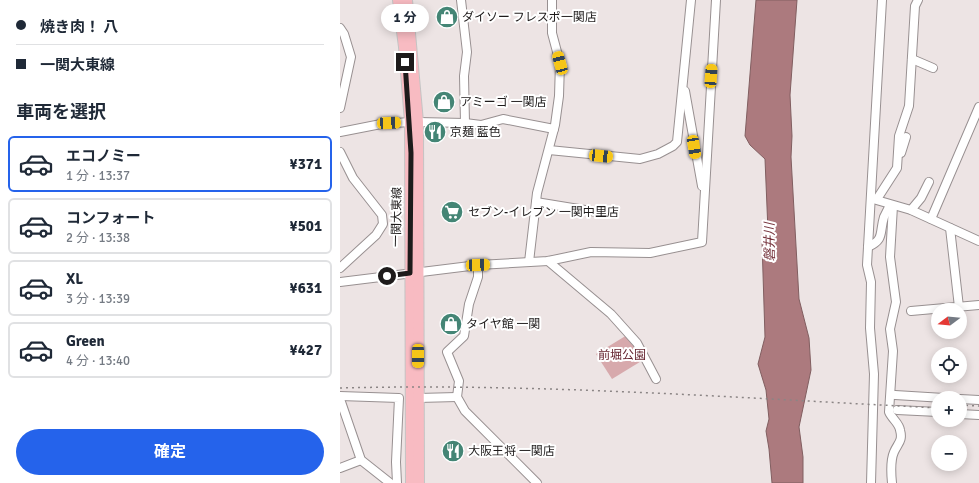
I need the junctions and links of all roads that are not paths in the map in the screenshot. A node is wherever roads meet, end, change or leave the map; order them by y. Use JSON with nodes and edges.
{"nodes":[{"id":1,"x":398,"y":0,"type":"edge"},
{"id":2,"x":407,"y":0,"type":"edge"},
{"id":3,"x":461,"y":0,"type":"edge"},
{"id":4,"x":552,"y":0,"type":"edge"},
{"id":5,"x":691,"y":0,"type":"edge"},
{"id":6,"x":716,"y":0,"type":"edge"},
{"id":7,"x":882,"y":0,"type":"edge"},
{"id":8,"x":918,"y":0,"type":"edge"},
{"id":9,"x":340,"y":28,"type":"edge"},
{"id":10,"x":912,"y":59,"type":"junction"},
{"id":11,"x":933,"y":68,"type":"dead end"},
{"id":12,"x":683,"y":79,"type":"junction"},
{"id":13,"x":979,"y":107,"type":"edge"},
{"id":14,"x":340,"y":108,"type":"edge"},
{"id":15,"x":414,"y":122,"type":"junction"},
{"id":16,"x":465,"y":123,"type":"junction"},
{"id":17,"x":554,"y":129,"type":"junction"},
{"id":18,"x":340,"y":132,"type":"edge"},
{"id":19,"x":906,"y":136,"type":"dead end"},
{"id":20,"x":549,"y":150,"type":"junction"},
{"id":21,"x":340,"y":152,"type":"edge"},
{"id":22,"x":898,"y":156,"type":"junction"},
{"id":23,"x":929,"y":182,"type":"dead end"},
{"id":24,"x":704,"y":196,"type":"junction"},
{"id":25,"x":874,"y":199,"type":"junction"},
{"id":26,"x":536,"y":202,"type":"junction"},
{"id":27,"x":892,"y":206,"type":"junction"},
{"id":28,"x":912,"y":210,"type":"junction"},
{"id":29,"x":603,"y":213,"type":"dead end"},
{"id":30,"x":931,"y":219,"type":"junction"},
{"id":31,"x":950,"y":228,"type":"junction"},
{"id":32,"x":979,"y":241,"type":"edge"},
{"id":33,"x":868,"y":247,"type":"junction"},
{"id":34,"x":548,"y":261,"type":"junction"},
{"id":35,"x":529,"y":262,"type":"junction"},
{"id":36,"x":478,"y":265,"type":"junction"},
{"id":37,"x":340,"y":268,"type":"edge"},
{"id":38,"x":414,"y":272,"type":"junction"},
{"id":39,"x":340,"y":282,"type":"edge"},
{"id":40,"x":959,"y":303,"type":"edge"},
{"id":41,"x":979,"y":305,"type":"edge"},
{"id":42,"x":967,"y":306,"type":"edge"},
{"id":43,"x":931,"y":309,"type":"edge"},
{"id":44,"x":911,"y":311,"type":"dead end"},
{"id":45,"x":656,"y":379,"type":"dead end"},
{"id":46,"x":895,"y":395,"type":"dead end"},
{"id":47,"x":340,"y":397,"type":"edge"},
{"id":48,"x":457,"y":397,"type":"junction"},
{"id":49,"x":931,"y":397,"type":"edge"},
{"id":50,"x":418,"y":398,"type":"junction"},
{"id":51,"x":967,"y":399,"type":"edge"},
{"id":52,"x":979,"y":400,"type":"edge"},
{"id":53,"x":897,"y":410,"type":"dead end"},
{"id":54,"x":931,"y":412,"type":"edge"},
{"id":55,"x":967,"y":414,"type":"edge"},
{"id":56,"x":979,"y":415,"type":"edge"},
{"id":57,"x":361,"y":460,"type":"junction"},
{"id":58,"x":340,"y":468,"type":"edge"},
{"id":59,"x":390,"y":483,"type":"edge"},
{"id":60,"x":397,"y":483,"type":"edge"},
{"id":61,"x":411,"y":483,"type":"edge"},
{"id":62,"x":419,"y":483,"type":"edge"},
{"id":63,"x":537,"y":483,"type":"edge"},
{"id":64,"x":872,"y":483,"type":"edge"},
{"id":65,"x":892,"y":483,"type":"edge"}],
"edges":[{"from":1,"to":15,"type":"main road","name":"一関大東線"},
{"from":2,"to":15,"type":"main road","name":"一関大東線"},
{"from":3,"to":16,"type":"street"},
{"from":4,"to":17,"type":"street"},
{"from":5,"to":12,"type":"street"},
{"from":6,"to":24,"type":"street"},
{"from":7,"to":25,"type":"street"},
{"from":8,"to":10,"type":"street"},
{"from":9,"to":14,"type":"street"},
{"from":10,"to":11,"type":"street"},
{"from":10,"to":22,"type":"street"},
{"from":12,"to":20,"type":"street"},
{"from":12,"to":24,"type":"street"},
{"from":13,"to":30,"type":"street"},
{"from":15,"to":16,"type":"street"},
{"from":15,"to":18,"type":"street"},
{"from":15,"to":38,"type":"main road","name":"一関大東線"},
{"from":16,"to":17,"type":"street"},
{"from":17,"to":20,"type":"street"},
{"from":19,"to":22,"type":"street"},
{"from":20,"to":26,"type":"street"},
{"from":21,"to":37,"type":"street"},
{"from":22,"to":25,"type":"street"},
{"from":23,"to":28,"type":"street"},
{"from":24,"to":34,"type":"street"},
{"from":25,"to":27,"type":"street"},
{"from":25,"to":33,"type":"street"},
{"from":26,"to":29,"type":"street"},
{"from":26,"to":35,"type":"street"},
{"from":27,"to":28,"type":"street"},
{"from":27,"to":33,"type":"street"},
{"from":27,"to":65,"type":"street"},
{"from":28,"to":30,"type":"street"},
{"from":30,"to":31,"type":"street"},
{"from":31,"to":32,"type":"street"},
{"from":31,"to":40,"type":"street"},
{"from":33,"to":64,"type":"street"},
{"from":34,"to":35,"type":"street"},
{"from":34,"to":45,"type":"street"},
{"from":35,"to":36,"type":"street"},
{"from":36,"to":38,"type":"street"},
{"from":36,"to":48,"type":"street"},
{"from":38,"to":39,"type":"street"},
{"from":38,"to":50,"type":"main road","name":"一関大東線"},
{"from":38,"to":61,"type":"main road","name":"一関大東線"},
{"from":41,"to":42,"type":"street"},
{"from":43,"to":44,"type":"street"},
{"from":46,"to":49,"type":"street"},
{"from":47,"to":57,"type":"street"},
{"from":47,"to":60,"type":"street"},
{"from":48,"to":50,"type":"street"},
{"from":48,"to":63,"type":"street"},
{"from":50,"to":62,"type":"main road","name":"一関大東線"},
{"from":51,"to":52,"type":"street"},
{"from":53,"to":54,"type":"street"},
{"from":55,"to":56,"type":"street"},
{"from":57,"to":58,"type":"street"},
{"from":57,"to":59,"type":"street"}]}
